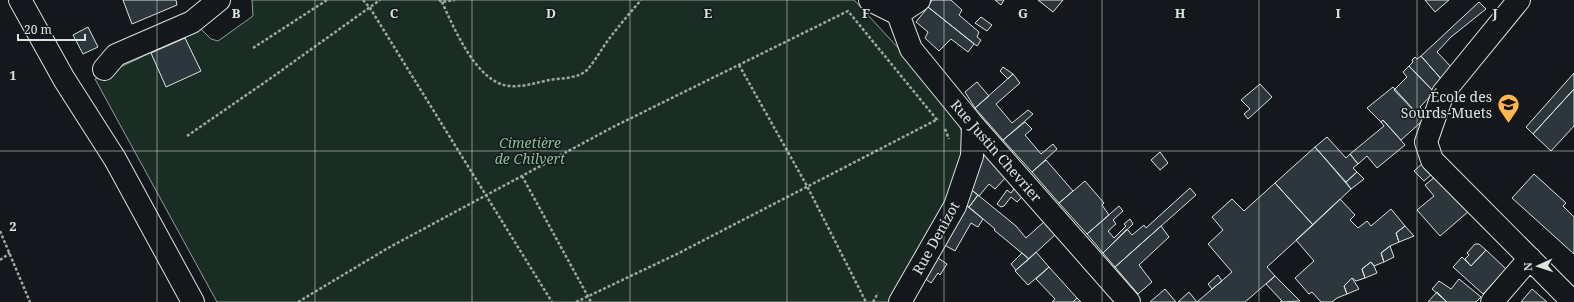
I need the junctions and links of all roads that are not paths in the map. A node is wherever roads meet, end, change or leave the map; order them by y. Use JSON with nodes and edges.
{"nodes":[{"id":1,"x":20,"y":0,"type":"edge"},
{"id":2,"x":219,"y":0,"type":"edge"},
{"id":3,"x":870,"y":0,"type":"edge"},
{"id":4,"x":919,"y":0,"type":"edge"},
{"id":5,"x":1519,"y":0,"type":"edge"},
{"id":6,"x":897,"y":7,"type":"edge"},
{"id":7,"x":104,"y":69,"type":"dead end"},
{"id":8,"x":973,"y":125,"type":"junction"},
{"id":9,"x":1530,"y":258,"type":"junction"},
{"id":10,"x":193,"y":302,"type":"edge"},
{"id":11,"x":900,"y":302,"type":"edge"},
{"id":12,"x":1129,"y":302,"type":"edge"},
{"id":13,"x":1492,"y":302,"type":"edge"},
{"id":14,"x":1573,"y":302,"type":"edge"}],
"edges":[{"from":1,"to":10,"type":"street"},
{"from":2,"to":7,"type":"street"},
{"from":3,"to":6,"type":"street"},
{"from":4,"to":6,"type":"street"},
{"from":5,"to":9,"type":"street"},
{"from":6,"to":8,"type":"street","name":"Rue Justin Chevrier"},
{"from":8,"to":11,"type":"street","name":"Rue Denizot"},
{"from":8,"to":12,"type":"street","name":"Rue Justin Chevrier"},
{"from":9,"to":13,"type":"street"},
{"from":9,"to":14,"type":"street"}]}
